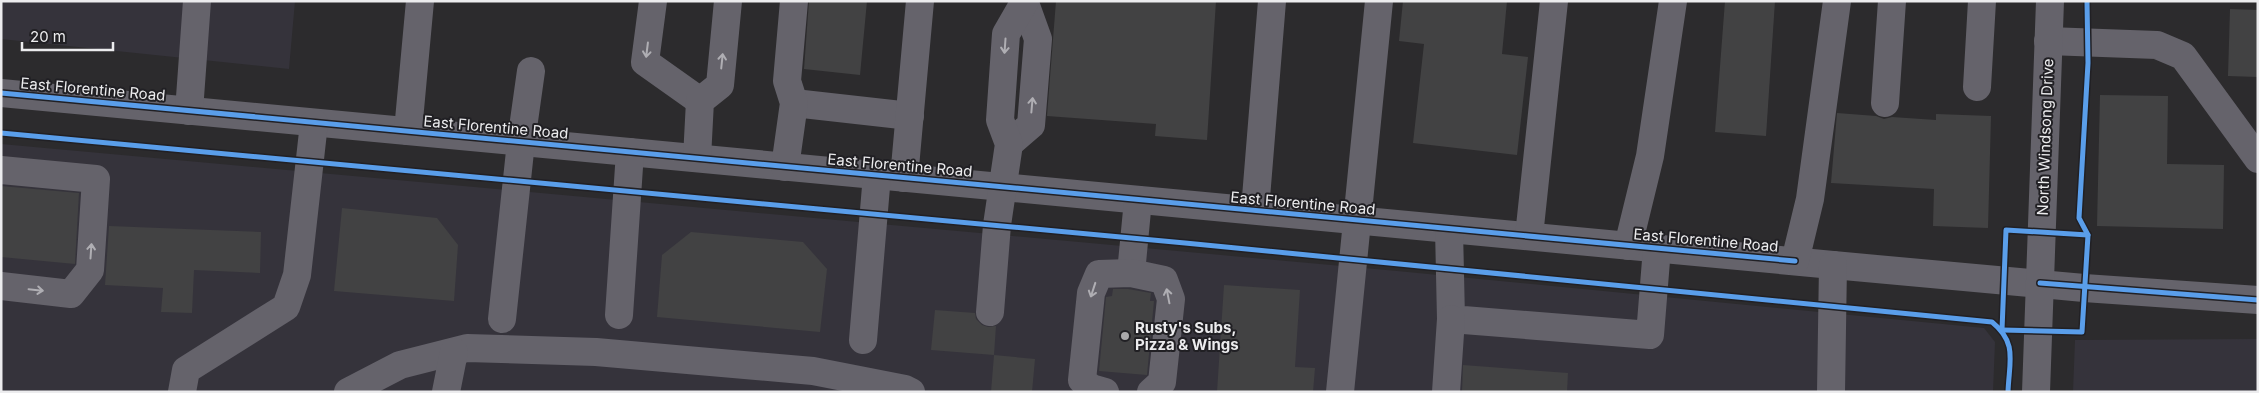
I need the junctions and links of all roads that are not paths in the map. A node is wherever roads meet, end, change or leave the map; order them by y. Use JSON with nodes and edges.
{"nodes":[{"id":1,"x":197,"y":1,"type":"edge"},
{"id":2,"x":420,"y":1,"type":"edge"},
{"id":3,"x":653,"y":1,"type":"edge"},
{"id":4,"x":728,"y":1,"type":"edge"},
{"id":5,"x":794,"y":1,"type":"edge"},
{"id":6,"x":920,"y":1,"type":"edge"},
{"id":7,"x":1272,"y":1,"type":"edge"},
{"id":8,"x":1379,"y":1,"type":"edge"},
{"id":9,"x":1554,"y":1,"type":"edge"},
{"id":10,"x":1673,"y":1,"type":"edge"},
{"id":11,"x":1837,"y":1,"type":"edge"},
{"id":12,"x":1892,"y":1,"type":"edge"},
{"id":13,"x":1982,"y":1,"type":"edge"},
{"id":14,"x":2050,"y":1,"type":"edge"},
{"id":15,"x":1025,"y":2,"type":"edge"},
{"id":16,"x":2048,"y":41,"type":"junction"},
{"id":17,"x":531,"y":71,"type":"dead end"},
{"id":18,"x":1977,"y":87,"type":"dead end"},
{"id":19,"x":1,"y":93,"type":"edge"},
{"id":20,"x":700,"y":101,"type":"junction"},
{"id":21,"x":794,"y":102,"type":"junction"},
{"id":22,"x":1885,"y":102,"type":"dead end"},
{"id":23,"x":188,"y":111,"type":"junction"},
{"id":24,"x":910,"y":116,"type":"junction"},
{"id":25,"x":314,"y":123,"type":"junction"},
{"id":26,"x":408,"y":131,"type":"junction"},
{"id":27,"x":521,"y":142,"type":"junction"},
{"id":28,"x":630,"y":152,"type":"junction"},
{"id":29,"x":697,"y":158,"type":"junction"},
{"id":30,"x":2258,"y":160,"type":"edge"},
{"id":31,"x":785,"y":166,"type":"junction"},
{"id":32,"x":1,"y":170,"type":"edge"},
{"id":33,"x":877,"y":175,"type":"junction"},
{"id":34,"x":904,"y":178,"type":"junction"},
{"id":35,"x":1003,"y":187,"type":"junction"},
{"id":36,"x":1138,"y":200,"type":"junction"},
{"id":37,"x":1255,"y":210,"type":"junction"},
{"id":38,"x":1358,"y":220,"type":"junction"},
{"id":39,"x":1449,"y":229,"type":"junction"},
{"id":40,"x":1529,"y":236,"type":"junction"},
{"id":41,"x":1628,"y":246,"type":"junction"},
{"id":42,"x":1657,"y":248,"type":"junction"},
{"id":43,"x":1795,"y":261,"type":"junction"},
{"id":44,"x":1833,"y":265,"type":"junction"},
{"id":45,"x":1130,"y":273,"type":"junction"},
{"id":46,"x":2040,"y":284,"type":"junction"},
{"id":47,"x":1,"y":286,"type":"edge"},
{"id":48,"x":2258,"y":300,"type":"edge"},
{"id":49,"x":990,"y":312,"type":"dead end"},
{"id":50,"x":619,"y":315,"type":"dead end"},
{"id":51,"x":502,"y":319,"type":"dead end"},
{"id":52,"x":1451,"y":319,"type":"junction"},
{"id":53,"x":862,"y":340,"type":"dead end"},
{"id":54,"x":454,"y":352,"type":"junction"},
{"id":55,"x":182,"y":392,"type":"edge"},
{"id":56,"x":348,"y":392,"type":"edge"},
{"id":57,"x":446,"y":392,"type":"edge"},
{"id":58,"x":911,"y":392,"type":"edge"},
{"id":59,"x":1105,"y":392,"type":"edge"},
{"id":60,"x":1151,"y":392,"type":"edge"},
{"id":61,"x":1340,"y":392,"type":"edge"},
{"id":62,"x":1446,"y":392,"type":"edge"},
{"id":63,"x":1831,"y":392,"type":"edge"},
{"id":64,"x":2036,"y":392,"type":"edge"}],
"edges":[{"from":1,"to":23,"type":"street"},
{"from":2,"to":26,"type":"street"},
{"from":3,"to":20,"type":"street","one_way":true},
{"from":20,"to":4,"type":"street","one_way":true},
{"from":5,"to":21,"type":"street"},
{"from":6,"to":24,"type":"street"},
{"from":7,"to":37,"type":"street"},
{"from":8,"to":38,"type":"street"},
{"from":9,"to":40,"type":"street"},
{"from":10,"to":41,"type":"street"},
{"from":11,"to":43,"type":"street"},
{"from":12,"to":22,"type":"street"},
{"from":13,"to":18,"type":"street"},
{"from":14,"to":16,"type":"street","name":"North Windsong Drive"},
{"from":15,"to":35,"type":"street"},
{"from":16,"to":30,"type":"street"},
{"from":16,"to":46,"type":"street","name":"North Windsong Drive"},
{"from":17,"to":27,"type":"street"},
{"from":19,"to":23,"type":"street","name":"East Florentine Road"},
{"from":20,"to":29,"type":"street"},
{"from":21,"to":24,"type":"street"},
{"from":21,"to":31,"type":"street"},
{"from":23,"to":25,"type":"street","name":"East Florentine Road"},
{"from":24,"to":34,"type":"street"},
{"from":25,"to":26,"type":"street","name":"East Florentine Road"},
{"from":25,"to":55,"type":"street"},
{"from":26,"to":27,"type":"street","name":"East Florentine Road"},
{"from":27,"to":28,"type":"street","name":"East Florentine Road"},
{"from":27,"to":51,"type":"street"},
{"from":28,"to":29,"type":"street","name":"East Florentine Road"},
{"from":28,"to":50,"type":"street"},
{"from":29,"to":31,"type":"street","name":"East Florentine Road"},
{"from":31,"to":33,"type":"street","name":"East Florentine Road"},
{"from":47,"to":32,"type":"street","one_way":true},
{"from":33,"to":34,"type":"street","name":"East Florentine Road"},
{"from":33,"to":53,"type":"street"},
{"from":34,"to":35,"type":"street","name":"East Florentine Road"},
{"from":35,"to":36,"type":"street","name":"East Florentine Road"},
{"from":35,"to":49,"type":"street"},
{"from":36,"to":37,"type":"street","name":"East Florentine Road"},
{"from":36,"to":45,"type":"street"},
{"from":37,"to":38,"type":"street","name":"East Florentine Road"},
{"from":38,"to":39,"type":"street","name":"East Florentine Road"},
{"from":38,"to":61,"type":"street"},
{"from":39,"to":40,"type":"street","name":"East Florentine Road"},
{"from":39,"to":52,"type":"street"},
{"from":40,"to":41,"type":"street","name":"East Florentine Road"},
{"from":41,"to":42,"type":"street","name":"East Florentine Road"},
{"from":42,"to":43,"type":"street","name":"East Florentine Road"},
{"from":42,"to":52,"type":"street"},
{"from":43,"to":44,"type":"street","name":"East Florentine Road"},
{"from":44,"to":46,"type":"street","name":"East Florentine Road"},
{"from":44,"to":63,"type":"street"},
{"from":45,"to":59,"type":"street","one_way":true},
{"from":60,"to":45,"type":"street","one_way":true},
{"from":46,"to":48,"type":"street","name":"East Florentine Road"},
{"from":46,"to":64,"type":"street","name":"North Windsong Drive"},
{"from":52,"to":62,"type":"street"},
{"from":54,"to":56,"type":"street"},
{"from":54,"to":57,"type":"street"},
{"from":54,"to":58,"type":"street"}]}
